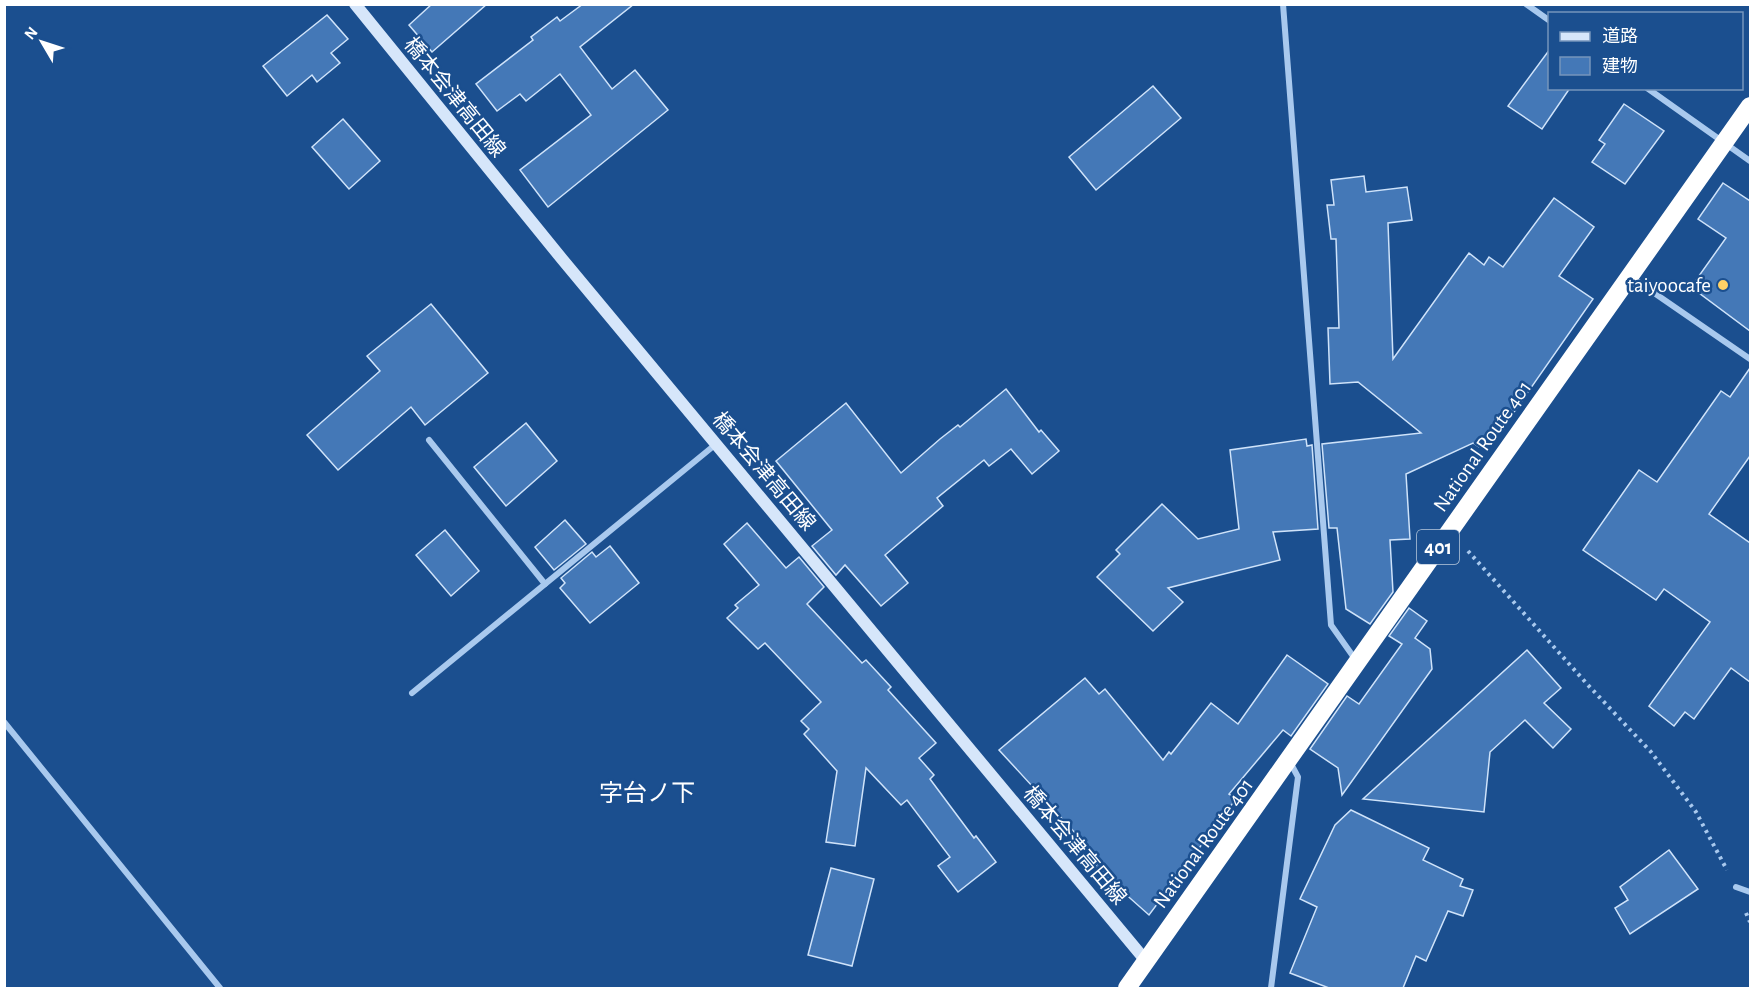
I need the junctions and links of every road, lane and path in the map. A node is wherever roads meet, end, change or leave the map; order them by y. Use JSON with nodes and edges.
{"nodes":[{"id":1,"x":355,"y":4,"type":"edge"},
{"id":2,"x":1282,"y":4,"type":"edge"},
{"id":3,"x":1526,"y":4,"type":"edge"},
{"id":4,"x":1548,"y":20,"type":"edge"},
{"id":5,"x":1650,"y":90,"type":"edge"},
{"id":6,"x":1750,"y":106,"type":"edge"},
{"id":7,"x":1725,"y":142,"type":"junction"},
{"id":8,"x":1750,"y":161,"type":"edge"},
{"id":9,"x":1630,"y":277,"type":"junction"},
{"id":10,"x":1750,"y":360,"type":"edge"},
{"id":11,"x":429,"y":440,"type":"dead end"},
{"id":12,"x":716,"y":444,"type":"junction"},
{"id":13,"x":1450,"y":531,"type":"junction"},
{"id":14,"x":545,"y":584,"type":"junction"},
{"id":15,"x":1358,"y":662,"type":"junction"},
{"id":16,"x":412,"y":693,"type":"dead end"},
{"id":17,"x":4,"y":722,"type":"edge"},
{"id":18,"x":1290,"y":761,"type":"junction"},
{"id":19,"x":1736,"y":887,"type":"junction"},
{"id":20,"x":1750,"y":892,"type":"edge"},
{"id":21,"x":1750,"y":922,"type":"edge"},
{"id":22,"x":1146,"y":961,"type":"junction"},
{"id":23,"x":220,"y":988,"type":"edge"},
{"id":24,"x":1127,"y":988,"type":"edge"},
{"id":25,"x":1270,"y":988,"type":"edge"}],
"edges":[{"from":1,"to":12,"type":"main road","name":"橋本会津高田線"},
{"from":2,"to":15,"type":"street"},
{"from":3,"to":4,"type":"street"},
{"from":5,"to":7,"type":"street"},
{"from":6,"to":7,"type":"highway","name":"National Route 401","number":"401"},
{"from":7,"to":8,"type":"street"},
{"from":7,"to":9,"type":"highway","name":"National Route 401","number":"401"},
{"from":9,"to":10,"type":"street"},
{"from":9,"to":13,"type":"highway","name":"National Route 401","number":"401"},
{"from":11,"to":14,"type":"street"},
{"from":12,"to":14,"type":"street"},
{"from":12,"to":22,"type":"main road","name":"橋本会津高田線"},
{"from":13,"to":15,"type":"highway","name":"National Route 401","number":"401"},
{"from":13,"to":19,"type":"path"},
{"from":14,"to":16,"type":"street"},
{"from":15,"to":18,"type":"highway","name":"National Route 401","number":"401"},
{"from":17,"to":23,"type":"street"},
{"from":18,"to":22,"type":"highway","name":"National Route 401","number":"401"},
{"from":18,"to":25,"type":"street"},
{"from":19,"to":20,"type":"street"},
{"from":19,"to":21,"type":"path"},
{"from":22,"to":24,"type":"highway","name":"National Route 401","number":"401"}]}
